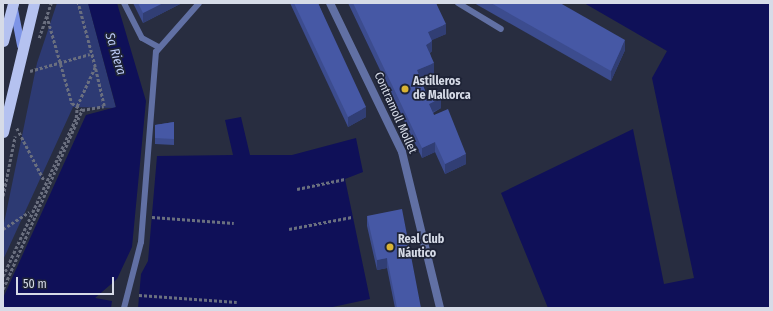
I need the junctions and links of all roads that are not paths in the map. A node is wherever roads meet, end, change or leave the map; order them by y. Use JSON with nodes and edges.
{"nodes":[{"id":1,"x":34,"y":3,"type":"edge"},
{"id":2,"x":124,"y":3,"type":"edge"},
{"id":3,"x":199,"y":3,"type":"edge"},
{"id":4,"x":330,"y":3,"type":"edge"},
{"id":5,"x":458,"y":3,"type":"edge"},
{"id":6,"x":12,"y":4,"type":"edge"},
{"id":7,"x":501,"y":29,"type":"dead end"},
{"id":8,"x":3,"y":41,"type":"edge"},
{"id":9,"x":158,"y":47,"type":"junction"},
{"id":10,"x":21,"y":48,"type":"junction"},
{"id":11,"x":3,"y":132,"type":"edge"},
{"id":12,"x":124,"y":308,"type":"edge"},
{"id":13,"x":440,"y":308,"type":"edge"}],
"edges":[{"from":1,"to":10,"type":"highway"},
{"from":2,"to":9,"type":"lane"},
{"from":3,"to":9,"type":"lane"},
{"from":4,"to":13,"type":"street","name":"Contramoll Mollet"},
{"from":5,"to":7,"type":"lane"},
{"from":6,"to":8,"type":"highway"},
{"from":6,"to":10,"type":"main road"},
{"from":9,"to":12,"type":"lane"},
{"from":10,"to":11,"type":"highway"}]}
